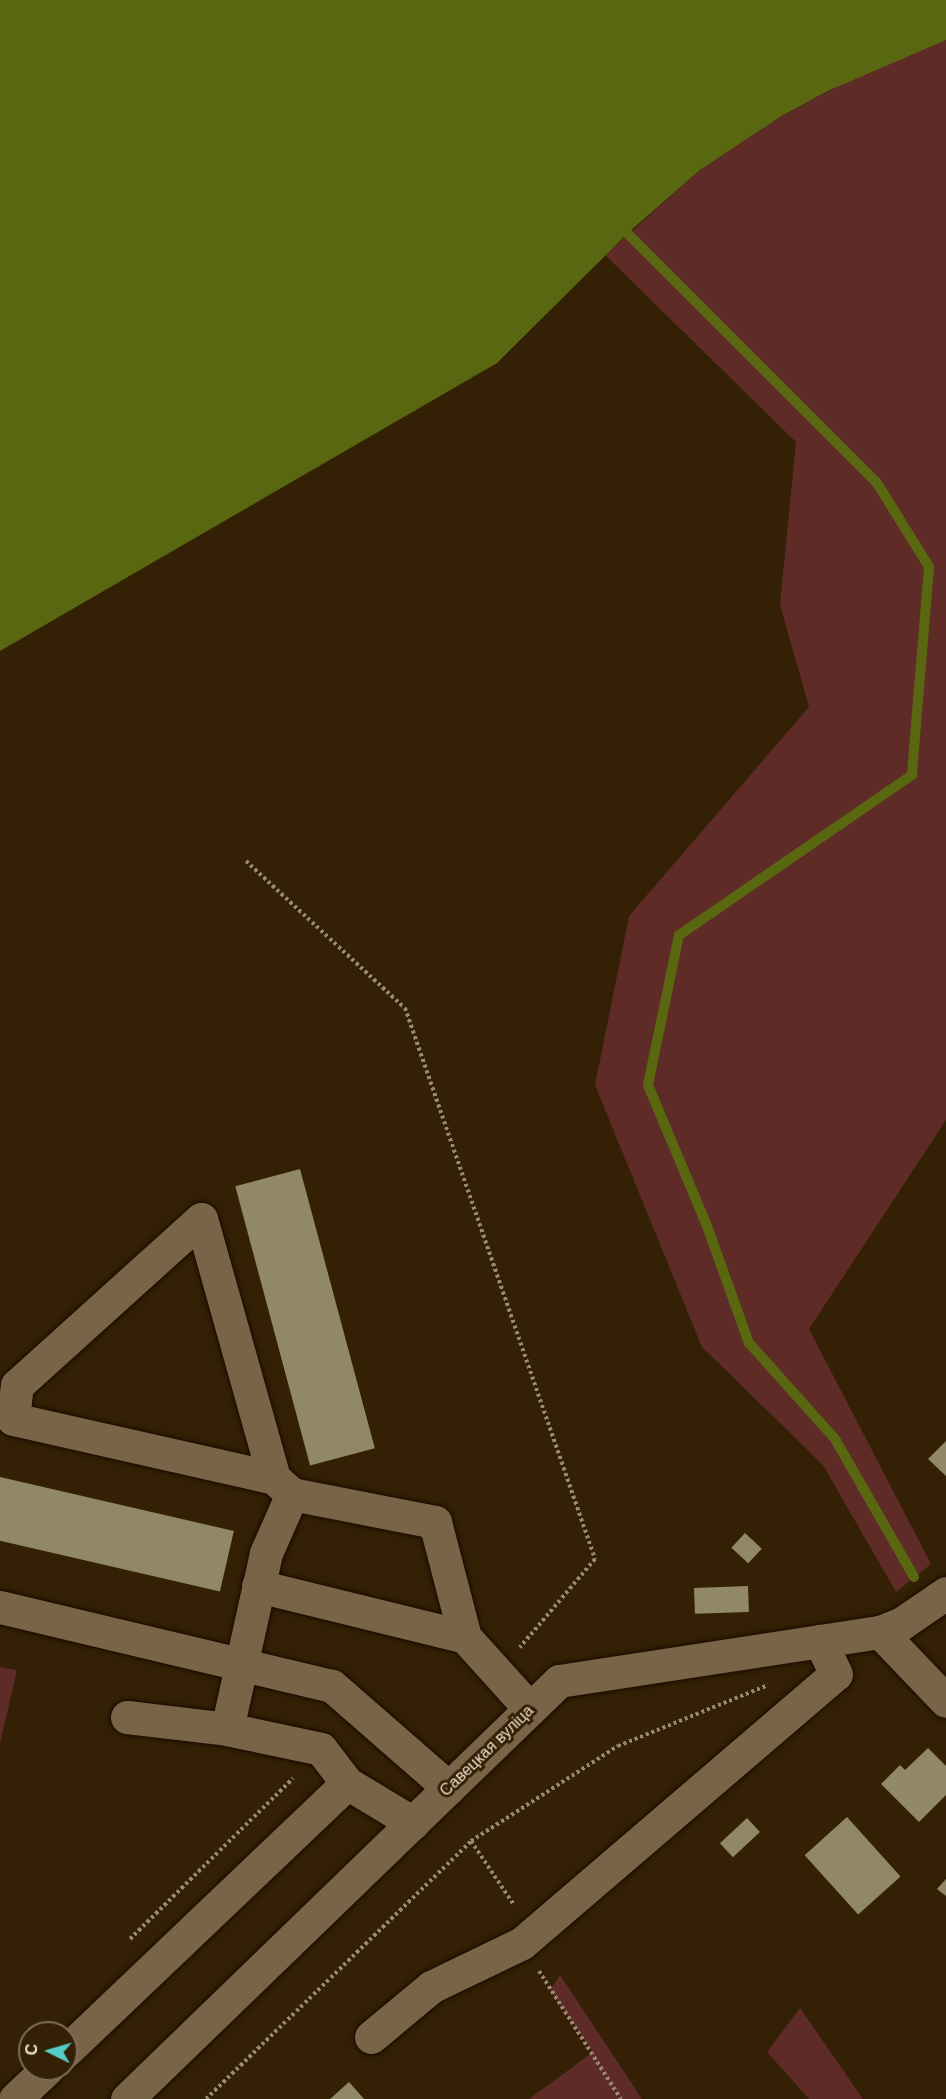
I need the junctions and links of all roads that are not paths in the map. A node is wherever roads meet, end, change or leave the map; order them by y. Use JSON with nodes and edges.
{"nodes":[{"id":1,"x":283,"y":1486,"type":"junction"},
{"id":2,"x":258,"y":1586,"type":"junction"},
{"id":3,"x":946,"y":1593,"type":"edge"},
{"id":4,"x":0,"y":1607,"type":"edge"},
{"id":5,"x":880,"y":1632,"type":"junction"},
{"id":6,"x":465,"y":1637,"type":"junction"},
{"id":7,"x":820,"y":1641,"type":"junction"},
{"id":8,"x":240,"y":1663,"type":"junction"},
{"id":9,"x":946,"y":1701,"type":"edge"},
{"id":10,"x":530,"y":1709,"type":"junction"},
{"id":11,"x":127,"y":1717,"type":"dead end"},
{"id":12,"x":227,"y":1729,"type":"junction"},
{"id":13,"x":347,"y":1783,"type":"junction"},
{"id":14,"x":449,"y":1788,"type":"junction"},
{"id":15,"x":413,"y":1823,"type":"junction"},
{"id":16,"x":370,"y":2037,"type":"dead end"},
{"id":17,"x":78,"y":2040,"type":"edge"},
{"id":18,"x":34,"y":2081,"type":"edge"},
{"id":19,"x":15,"y":2099,"type":"edge"},
{"id":20,"x":127,"y":2099,"type":"edge"}],
"edges":[{"from":1,"to":1,"type":"street"},
{"from":1,"to":2,"type":"street"},
{"from":1,"to":6,"type":"street"},
{"from":2,"to":6,"type":"street"},
{"from":2,"to":8,"type":"street"},
{"from":3,"to":5,"type":"street","name":"Савецкая вуліца"},
{"from":4,"to":8,"type":"street"},
{"from":5,"to":7,"type":"street","name":"Савецкая вуліца"},
{"from":5,"to":9,"type":"street"},
{"from":6,"to":10,"type":"street"},
{"from":7,"to":10,"type":"street","name":"Савецкая вуліца"},
{"from":7,"to":16,"type":"street"},
{"from":8,"to":12,"type":"street"},
{"from":8,"to":14,"type":"street"},
{"from":10,"to":14,"type":"street","name":"Савецкая вуліца"},
{"from":11,"to":12,"type":"street"},
{"from":12,"to":13,"type":"street"},
{"from":13,"to":15,"type":"street"},
{"from":13,"to":17,"type":"street"},
{"from":14,"to":15,"type":"street","name":"Савецкая вуліца"},
{"from":15,"to":20,"type":"street","name":"Савецкая вуліца"},
{"from":18,"to":19,"type":"street"}]}
